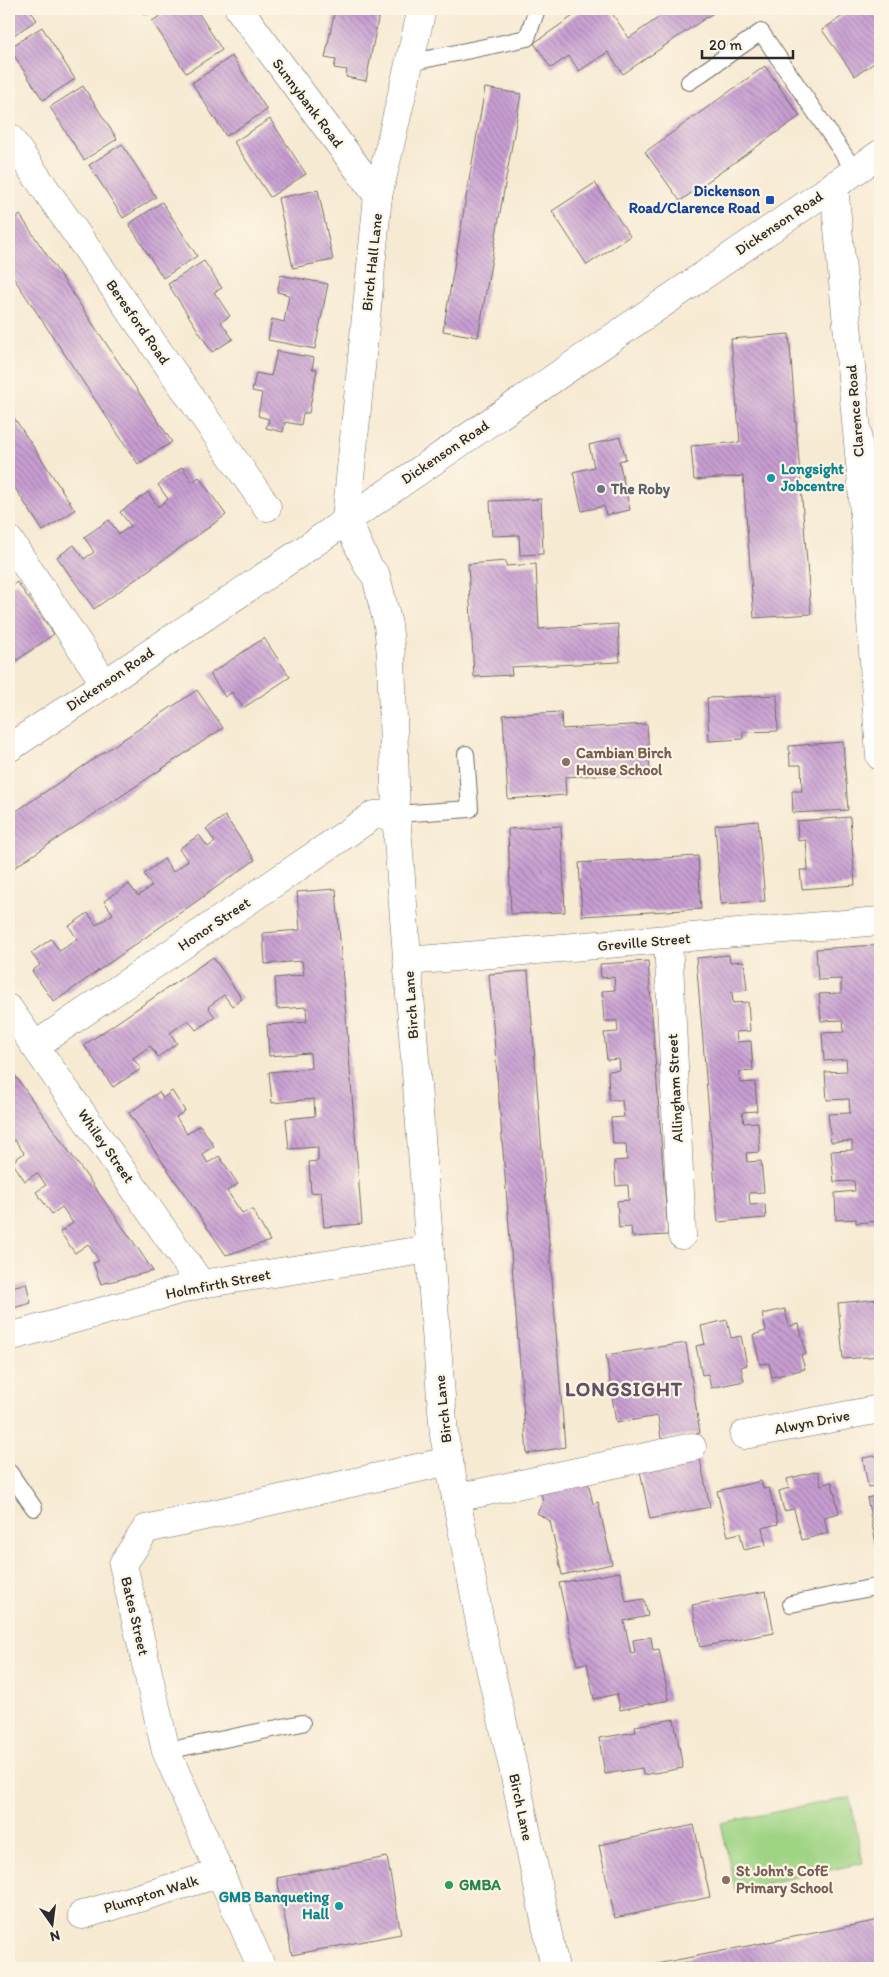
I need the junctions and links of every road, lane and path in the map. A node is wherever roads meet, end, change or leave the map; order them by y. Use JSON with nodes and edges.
{"nodes":[{"id":1,"x":239,"y":9,"type":"edge"},
{"id":2,"x":422,"y":9,"type":"edge"},
{"id":3,"x":536,"y":9,"type":"edge"},
{"id":4,"x":410,"y":63,"type":"junction"},
{"id":5,"x":689,"y":82,"type":"dead end"},
{"id":6,"x":9,"y":137,"type":"edge"},
{"id":7,"x":880,"y":154,"type":"edge"},
{"id":8,"x":845,"y":178,"type":"junction"},
{"id":9,"x":378,"y":196,"type":"junction"},
{"id":10,"x":871,"y":482,"type":"edge"},
{"id":11,"x":266,"y":506,"type":"dead end"},
{"id":12,"x":346,"y":520,"type":"junction"},
{"id":13,"x":9,"y":540,"type":"edge"},
{"id":14,"x":104,"y":682,"type":"junction"},
{"id":15,"x":878,"y":707,"type":"edge"},
{"id":16,"x":9,"y":748,"type":"edge"},
{"id":17,"x":466,"y":754,"type":"dead end"},
{"id":18,"x":880,"y":756,"type":"edge"},
{"id":19,"x":396,"y":814,"type":"junction"},
{"id":20,"x":880,"y":921,"type":"edge"},
{"id":21,"x":668,"y":940,"type":"junction"},
{"id":22,"x":408,"y":961,"type":"junction"},
{"id":23,"x":9,"y":1009,"type":"edge"},
{"id":24,"x":36,"y":1045,"type":"junction"},
{"id":25,"x":682,"y":1235,"type":"dead end"},
{"id":26,"x":430,"y":1249,"type":"junction"},
{"id":27,"x":202,"y":1284,"type":"junction"},
{"id":28,"x":9,"y":1336,"type":"edge"},
{"id":29,"x":880,"y":1409,"type":"edge"},
{"id":30,"x":744,"y":1435,"type":"dead end"},
{"id":31,"x":692,"y":1447,"type":"dead end"},
{"id":32,"x":449,"y":1460,"type":"junction"},
{"id":33,"x":9,"y":1472,"type":"edge"},
{"id":34,"x":456,"y":1498,"type":"junction"},
{"id":35,"x":34,"y":1508,"type":"dead end"},
{"id":36,"x":880,"y":1586,"type":"edge"},
{"id":37,"x":791,"y":1604,"type":"dead end"},
{"id":38,"x":302,"y":1723,"type":"dead end"},
{"id":39,"x":166,"y":1751,"type":"junction"},
{"id":40,"x":221,"y":1873,"type":"junction"},
{"id":41,"x":82,"y":1915,"type":"dead end"},
{"id":42,"x":262,"y":1968,"type":"edge"},
{"id":43,"x":555,"y":1968,"type":"edge"}],
"edges":[{"from":1,"to":9,"type":"main road","name":"Sunnybank Road"},
{"from":2,"to":4,"type":"main road","name":"Birch Hall Lane"},
{"from":3,"to":4,"type":"lane"},
{"from":4,"to":9,"type":"main road","name":"Birch Hall Lane"},
{"from":5,"to":8,"type":"lane"},
{"from":6,"to":11,"type":"main road","name":"Beresford Road"},
{"from":7,"to":8,"type":"main road","name":"Dickenson Road"},
{"from":8,"to":10,"type":"main road","name":"Clarence Road"},
{"from":8,"to":12,"type":"main road","name":"Dickenson Road"},
{"from":9,"to":12,"type":"main road","name":"Birch Hall Lane"},
{"from":10,"to":15,"type":"main road","name":"Clarence Road"},
{"from":12,"to":14,"type":"main road","name":"Dickenson Road"},
{"from":12,"to":19,"type":"main road","name":"Birch Lane"},
{"from":13,"to":14,"type":"main road"},
{"from":14,"to":16,"type":"main road","name":"Dickenson Road"},
{"from":15,"to":18,"type":"main road","name":"Clarence Road"},
{"from":17,"to":19,"type":"lane"},
{"from":19,"to":22,"type":"main road","name":"Birch Lane"},
{"from":19,"to":24,"type":"main road","name":"Honor Street"},
{"from":20,"to":21,"type":"main road","name":"Greville Street"},
{"from":21,"to":22,"type":"main road","name":"Greville Street"},
{"from":21,"to":25,"type":"main road","name":"Allingham Street"},
{"from":22,"to":26,"type":"main road","name":"Birch Lane"},
{"from":23,"to":24,"type":"main road","name":"Whiley Street"},
{"from":24,"to":27,"type":"main road","name":"Whiley Street"},
{"from":26,"to":27,"type":"main road","name":"Holmfirth Street"},
{"from":26,"to":32,"type":"main road","name":"Birch Lane"},
{"from":27,"to":28,"type":"main road","name":"Holmfirth Street"},
{"from":29,"to":30,"type":"main road","name":"Alwyn Drive"},
{"from":31,"to":34,"type":"main road"},
{"from":32,"to":34,"type":"main road","name":"Birch Lane"},
{"from":32,"to":39,"type":"main road","name":"Bates Street"},
{"from":33,"to":35,"type":"lane"},
{"from":34,"to":43,"type":"main road","name":"Birch Lane"},
{"from":36,"to":37,"type":"lane"},
{"from":38,"to":39,"type":"lane"},
{"from":39,"to":40,"type":"main road","name":"Bates Street"},
{"from":40,"to":41,"type":"main road","name":"Plumpton Walk"},
{"from":40,"to":42,"type":"main road","name":"Bates Street"}]}
